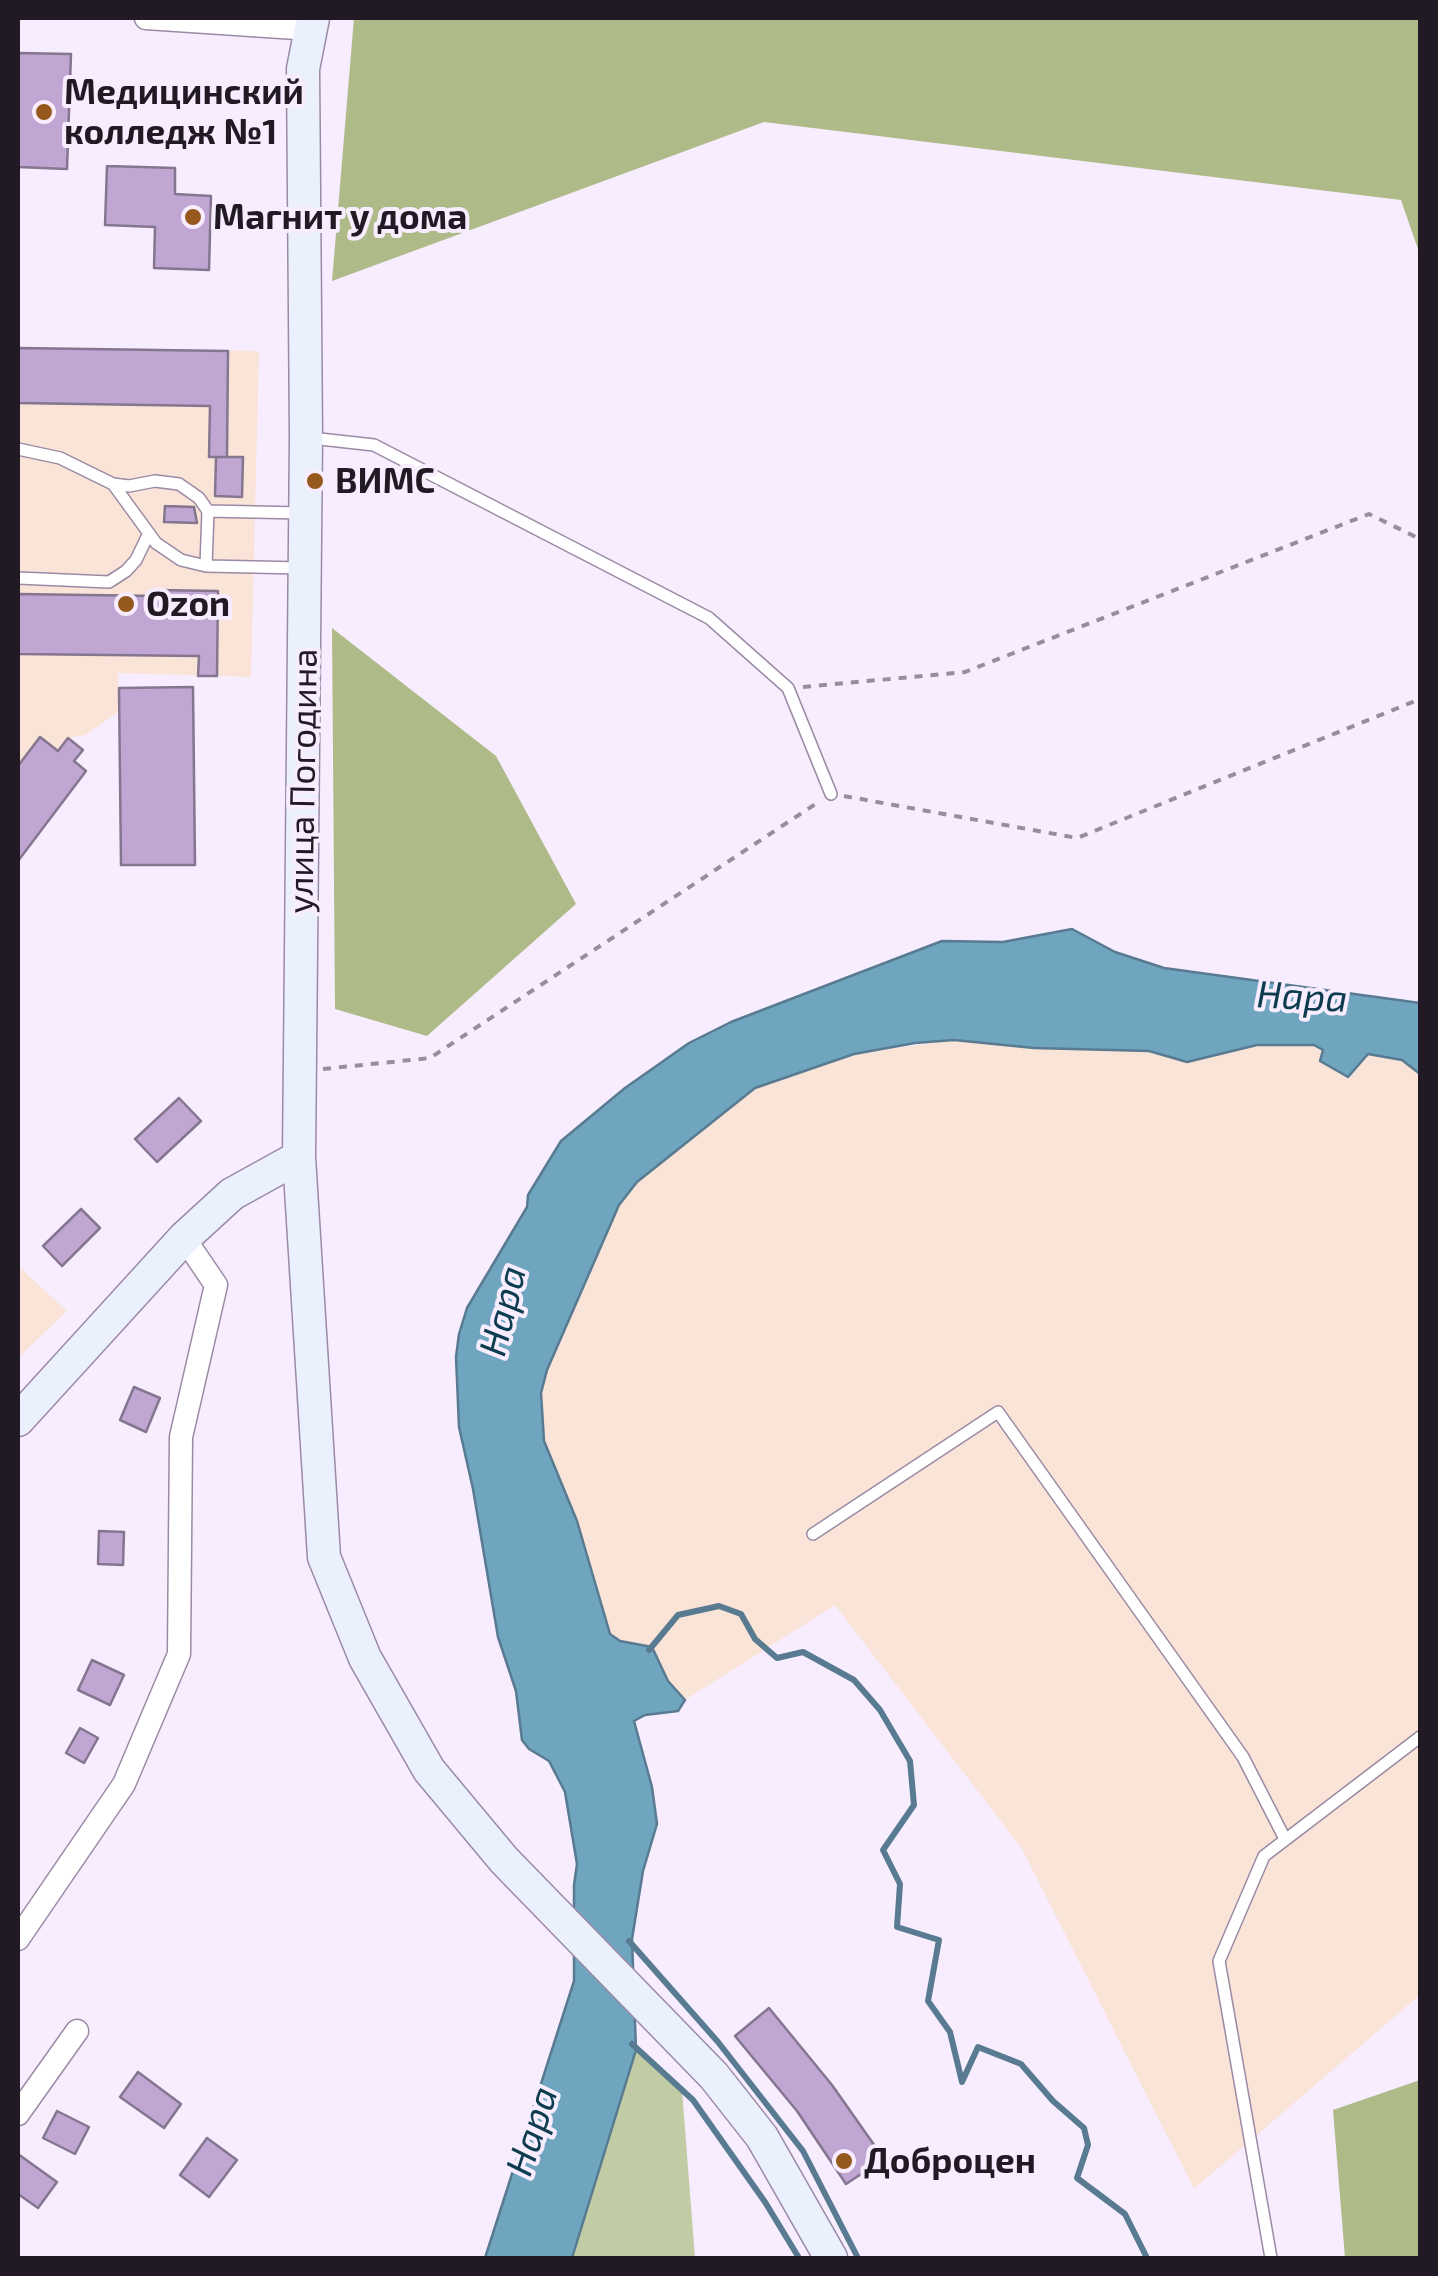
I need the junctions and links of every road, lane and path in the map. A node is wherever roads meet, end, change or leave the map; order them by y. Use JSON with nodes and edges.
{"nodes":[{"id":1,"x":146,"y":18,"type":"edge"},
{"id":2,"x":312,"y":23,"type":"edge"},
{"id":3,"x":306,"y":437,"type":"junction"},
{"id":4,"x":18,"y":449,"type":"edge"},
{"id":5,"x":113,"y":484,"type":"junction"},
{"id":6,"x":208,"y":511,"type":"junction"},
{"id":7,"x":305,"y":513,"type":"junction"},
{"id":8,"x":148,"y":533,"type":"junction"},
{"id":9,"x":1420,"y":539,"type":"edge"},
{"id":10,"x":206,"y":566,"type":"junction"},
{"id":11,"x":305,"y":568,"type":"junction"},
{"id":12,"x":18,"y":578,"type":"edge"},
{"id":13,"x":788,"y":688,"type":"junction"},
{"id":14,"x":1420,"y":699,"type":"edge"},
{"id":15,"x":831,"y":794,"type":"junction"},
{"id":16,"x":318,"y":1070,"type":"dead end"},
{"id":17,"x":300,"y":1157,"type":"junction"},
{"id":18,"x":184,"y":1238,"type":"junction"},
{"id":19,"x":18,"y":1420,"type":"edge"},
{"id":20,"x":813,"y":1534,"type":"dead end"},
{"id":21,"x":1420,"y":1737,"type":"edge"},
{"id":22,"x":1285,"y":1840,"type":"junction"},
{"id":23,"x":18,"y":1939,"type":"edge"},
{"id":24,"x":77,"y":2031,"type":"dead end"},
{"id":25,"x":18,"y":2114,"type":"edge"},
{"id":26,"x":831,"y":2258,"type":"edge"},
{"id":27,"x":1270,"y":2258,"type":"edge"}],
"edges":[{"from":1,"to":2,"type":"street"},
{"from":2,"to":3,"type":"street","name":"улица Погодина"},
{"from":3,"to":7,"type":"street","name":"улица Погодина"},
{"from":3,"to":13,"type":"lane"},
{"from":4,"to":5,"type":"lane"},
{"from":5,"to":6,"type":"lane"},
{"from":5,"to":8,"type":"lane"},
{"from":6,"to":7,"type":"lane"},
{"from":6,"to":10,"type":"lane"},
{"from":7,"to":11,"type":"street","name":"улица Погодина"},
{"from":8,"to":10,"type":"lane"},
{"from":8,"to":12,"type":"lane"},
{"from":9,"to":13,"type":"path"},
{"from":10,"to":11,"type":"lane"},
{"from":11,"to":17,"type":"street","name":"улица Погодина"},
{"from":13,"to":15,"type":"lane"},
{"from":14,"to":15,"type":"path"},
{"from":15,"to":16,"type":"path"},
{"from":17,"to":18,"type":"street"},
{"from":17,"to":26,"type":"street","name":"улица Погодина"},
{"from":18,"to":19,"type":"street"},
{"from":18,"to":23,"type":"street"},
{"from":20,"to":22,"type":"lane"},
{"from":21,"to":22,"type":"lane"},
{"from":22,"to":27,"type":"lane"},
{"from":24,"to":25,"type":"street"}]}
